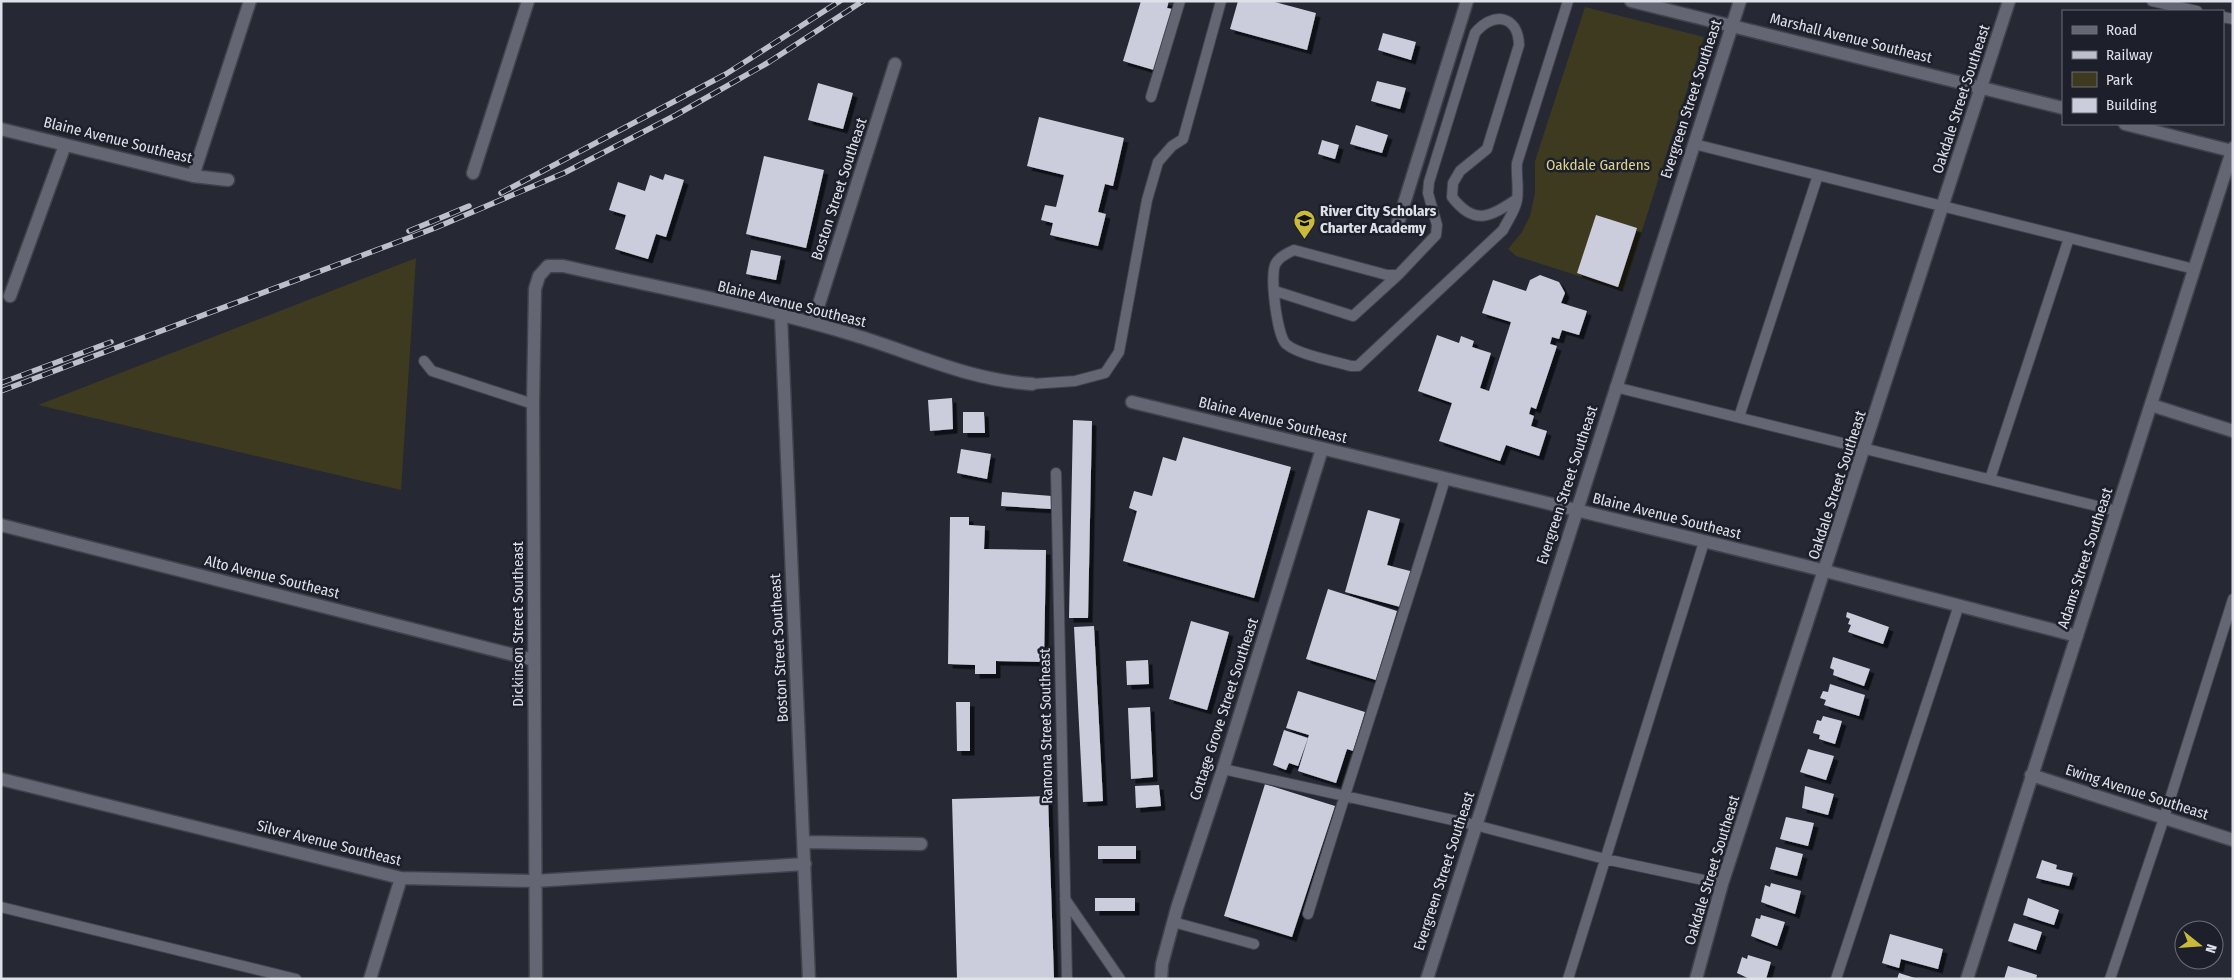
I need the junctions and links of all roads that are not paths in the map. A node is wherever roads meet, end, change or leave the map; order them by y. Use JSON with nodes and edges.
{"nodes":[{"id":1,"x":250,"y":1,"type":"edge"},
{"id":2,"x":528,"y":1,"type":"edge"},
{"id":3,"x":1180,"y":1,"type":"edge"},
{"id":4,"x":1221,"y":1,"type":"edge"},
{"id":5,"x":1467,"y":1,"type":"edge"},
{"id":6,"x":1568,"y":1,"type":"edge"},
{"id":7,"x":1631,"y":1,"type":"edge"},
{"id":8,"x":1740,"y":1,"type":"edge"},
{"id":9,"x":2009,"y":1,"type":"edge"},
{"id":10,"x":2152,"y":1,"type":"edge"},
{"id":11,"x":2192,"y":10,"type":"edge"},
{"id":12,"x":1732,"y":26,"type":"junction"},
{"id":13,"x":895,"y":64,"type":"dead end"},
{"id":14,"x":1982,"y":87,"type":"junction"},
{"id":15,"x":1151,"y":97,"type":"dead end"},
{"id":16,"x":2062,"y":108,"type":"edge"},
{"id":17,"x":2129,"y":125,"type":"edge"},
{"id":18,"x":1,"y":128,"type":"edge"},
{"id":19,"x":1694,"y":144,"type":"junction"},
{"id":20,"x":65,"y":145,"type":"junction"},
{"id":21,"x":2232,"y":149,"type":"edge"},
{"id":22,"x":473,"y":173,"type":"dead end"},
{"id":23,"x":1818,"y":175,"type":"junction"},
{"id":24,"x":193,"y":176,"type":"junction"},
{"id":25,"x":228,"y":180,"type":"dead end"},
{"id":26,"x":1517,"y":199,"type":"junction"},
{"id":27,"x":1943,"y":206,"type":"junction"},
{"id":28,"x":1398,"y":223,"type":"dead end"},
{"id":29,"x":2068,"y":238,"type":"junction"},
{"id":30,"x":2194,"y":269,"type":"junction"},
{"id":31,"x":543,"y":271,"type":"joint"},
{"id":32,"x":1398,"y":274,"type":"junction"},
{"id":33,"x":1275,"y":291,"type":"junction"},
{"id":34,"x":10,"y":296,"type":"dead end"},
{"id":35,"x":781,"y":316,"type":"junction"},
{"id":36,"x":813,"y":324,"type":"junction"},
{"id":37,"x":424,"y":361,"type":"dead end"},
{"id":38,"x":1032,"y":384,"type":"joint"},
{"id":39,"x":1615,"y":387,"type":"junction"},
{"id":40,"x":1132,"y":402,"type":"dead end"},
{"id":41,"x":533,"y":404,"type":"junction"},
{"id":42,"x":2151,"y":405,"type":"junction"},
{"id":43,"x":1739,"y":417,"type":"junction"},
{"id":44,"x":2233,"y":431,"type":"edge"},
{"id":45,"x":1322,"y":449,"type":"junction"},
{"id":46,"x":1865,"y":449,"type":"junction"},
{"id":47,"x":1056,"y":473,"type":"dead end"},
{"id":48,"x":1445,"y":479,"type":"junction"},
{"id":49,"x":1990,"y":479,"type":"junction"},
{"id":50,"x":1575,"y":510,"type":"junction"},
{"id":51,"x":2117,"y":511,"type":"junction"},
{"id":52,"x":1,"y":525,"type":"edge"},
{"id":53,"x":1704,"y":542,"type":"junction"},
{"id":54,"x":1826,"y":571,"type":"junction"},
{"id":55,"x":2233,"y":599,"type":"edge"},
{"id":56,"x":1959,"y":605,"type":"junction"},
{"id":57,"x":2077,"y":636,"type":"junction"},
{"id":58,"x":534,"y":660,"type":"junction"},
{"id":59,"x":1223,"y":769,"type":"junction"},
{"id":60,"x":2031,"y":775,"type":"junction"},
{"id":61,"x":1,"y":780,"type":"edge"},
{"id":62,"x":1344,"y":796,"type":"junction"},
{"id":63,"x":2164,"y":818,"type":"junction"},
{"id":64,"x":1475,"y":826,"type":"junction"},
{"id":65,"x":2233,"y":840,"type":"edge"},
{"id":66,"x":804,"y":842,"type":"junction"},
{"id":67,"x":921,"y":844,"type":"dead end"},
{"id":68,"x":1605,"y":859,"type":"junction"},
{"id":69,"x":805,"y":864,"type":"junction"},
{"id":70,"x":401,"y":878,"type":"junction"},
{"id":71,"x":536,"y":881,"type":"junction"},
{"id":72,"x":1722,"y":884,"type":"junction"},
{"id":73,"x":1065,"y":898,"type":"junction"},
{"id":74,"x":1,"y":907,"type":"edge"},
{"id":75,"x":1308,"y":914,"type":"dead end"},
{"id":76,"x":1173,"y":922,"type":"junction"},
{"id":77,"x":1254,"y":944,"type":"dead end"},
{"id":78,"x":296,"y":979,"type":"edge"},
{"id":79,"x":370,"y":979,"type":"edge"},
{"id":80,"x":536,"y":979,"type":"edge"},
{"id":81,"x":809,"y":979,"type":"edge"},
{"id":82,"x":1067,"y":979,"type":"edge"},
{"id":83,"x":1120,"y":979,"type":"edge"},
{"id":84,"x":1161,"y":979,"type":"edge"},
{"id":85,"x":1426,"y":979,"type":"edge"},
{"id":86,"x":1568,"y":979,"type":"edge"},
{"id":87,"x":1696,"y":979,"type":"edge"},
{"id":88,"x":1836,"y":979,"type":"edge"},
{"id":89,"x":1967,"y":979,"type":"edge"},
{"id":90,"x":2110,"y":979,"type":"edge"}],
"edges":[{"from":1,"to":24,"type":"street"},
{"from":2,"to":22,"type":"street"},
{"from":3,"to":15,"type":"lane"},
{"from":4,"to":38,"type":"lane"},
{"from":5,"to":28,"type":"street"},
{"from":6,"to":26,"type":"lane"},
{"from":7,"to":12,"type":"street","name":"Marshall Avenue Southeast"},
{"from":8,"to":12,"type":"street","name":"Evergreen Street Southeast"},
{"from":9,"to":14,"type":"street","name":"Oakdale Street Southeast"},
{"from":10,"to":11,"type":"lane"},
{"from":12,"to":14,"type":"street","name":"Marshall Avenue Southeast"},
{"from":12,"to":19,"type":"street","name":"Evergreen Street Southeast"},
{"from":13,"to":36,"type":"street","name":"Boston Street Southeast"},
{"from":14,"to":16,"type":"street","name":"Marshall Avenue Southeast"},
{"from":14,"to":27,"type":"street","name":"Oakdale Street Southeast"},
{"from":17,"to":21,"type":"street"},
{"from":18,"to":20,"type":"street","name":"Blaine Avenue Southeast"},
{"from":19,"to":23,"type":"lane"},
{"from":19,"to":39,"type":"street","name":"Evergreen Street Southeast"},
{"from":20,"to":24,"type":"street","name":"Blaine Avenue Southeast"},
{"from":20,"to":34,"type":"street"},
{"from":21,"to":30,"type":"street","name":"Adams Street Southeast"},
{"from":23,"to":27,"type":"lane"},
{"from":23,"to":43,"type":"lane"},
{"from":24,"to":25,"type":"street","name":"Blaine Avenue Southeast"},
{"from":26,"to":32,"type":"lane"},
{"from":26,"to":33,"type":"lane"},
{"from":27,"to":29,"type":"lane"},
{"from":27,"to":46,"type":"street","name":"Oakdale Street Southeast"},
{"from":29,"to":30,"type":"lane"},
{"from":29,"to":49,"type":"lane"},
{"from":30,"to":42,"type":"street","name":"Adams Street Southeast"},
{"from":31,"to":35,"type":"street","name":"Blaine Avenue Southeast"},
{"from":31,"to":41,"type":"street","name":"Dickinson Street Southeast"},
{"from":32,"to":33,"type":"lane"},
{"from":32,"to":33,"type":"lane"},
{"from":35,"to":36,"type":"street","name":"Blaine Avenue Southeast"},
{"from":35,"to":66,"type":"street","name":"Boston Street Southeast"},
{"from":36,"to":38,"type":"street","name":"Blaine Avenue Southeast"},
{"from":37,"to":41,"type":"lane"},
{"from":39,"to":43,"type":"lane"},
{"from":39,"to":50,"type":"street","name":"Evergreen Street Southeast"},
{"from":40,"to":45,"type":"street","name":"Blaine Avenue Southeast"},
{"from":41,"to":58,"type":"street","name":"Dickinson Street Southeast"},
{"from":42,"to":44,"type":"street"},
{"from":42,"to":51,"type":"street","name":"Adams Street Southeast"},
{"from":43,"to":46,"type":"lane"},
{"from":45,"to":48,"type":"street","name":"Blaine Avenue Southeast"},
{"from":45,"to":59,"type":"street","name":"Cottage Grove Street Southeast"},
{"from":46,"to":49,"type":"lane"},
{"from":46,"to":54,"type":"street","name":"Oakdale Street Southeast"},
{"from":47,"to":73,"type":"lane","name":"Ramona Street Southeast"},
{"from":48,"to":50,"type":"street","name":"Blaine Avenue Southeast"},
{"from":48,"to":62,"type":"lane"},
{"from":49,"to":51,"type":"lane"},
{"from":50,"to":53,"type":"street","name":"Blaine Avenue Southeast"},
{"from":50,"to":64,"type":"street","name":"Evergreen Street Southeast"},
{"from":51,"to":57,"type":"street","name":"Adams Street Southeast"},
{"from":52,"to":58,"type":"street","name":"Alto Avenue Southeast"},
{"from":53,"to":54,"type":"street","name":"Blaine Avenue Southeast"},
{"from":53,"to":68,"type":"lane"},
{"from":54,"to":56,"type":"street","name":"Blaine Avenue Southeast"},
{"from":54,"to":72,"type":"street","name":"Oakdale Street Southeast"},
{"from":55,"to":63,"type":"lane"},
{"from":56,"to":57,"type":"street","name":"Blaine Avenue Southeast"},
{"from":56,"to":88,"type":"lane"},
{"from":57,"to":60,"type":"street","name":"Adams Street Southeast"},
{"from":58,"to":71,"type":"street","name":"Dickinson Street Southeast"},
{"from":59,"to":62,"type":"lane"},
{"from":59,"to":76,"type":"street","name":"Cottage Grove Street Southeast"},
{"from":60,"to":63,"type":"street","name":"Ewing Avenue Southeast"},
{"from":60,"to":89,"type":"street","name":"Adams Street Southeast"},
{"from":61,"to":70,"type":"street","name":"Silver Avenue Southeast"},
{"from":62,"to":64,"type":"lane"},
{"from":62,"to":75,"type":"lane"},
{"from":63,"to":65,"type":"street","name":"Ewing Avenue Southeast"},
{"from":63,"to":90,"type":"lane"},
{"from":64,"to":68,"type":"lane"},
{"from":64,"to":85,"type":"street","name":"Evergreen Street Southeast"},
{"from":66,"to":67,"type":"street"},
{"from":66,"to":69,"type":"street","name":"Boston Street Southeast"},
{"from":68,"to":72,"type":"lane"},
{"from":68,"to":86,"type":"lane"},
{"from":69,"to":71,"type":"street","name":"Silver Avenue Southeast"},
{"from":69,"to":81,"type":"street","name":"Boston Street Southeast"},
{"from":70,"to":71,"type":"street","name":"Silver Avenue Southeast"},
{"from":70,"to":79,"type":"street"},
{"from":71,"to":80,"type":"street","name":"Dickinson Street Southeast"},
{"from":72,"to":87,"type":"street","name":"Oakdale Street Southeast"},
{"from":73,"to":82,"type":"lane","name":"Ramona Street Southeast"},
{"from":73,"to":83,"type":"lane"},
{"from":74,"to":78,"type":"lane"},
{"from":76,"to":77,"type":"lane"},
{"from":76,"to":84,"type":"street","name":"Cottage Grove Street Southeast"}]}
